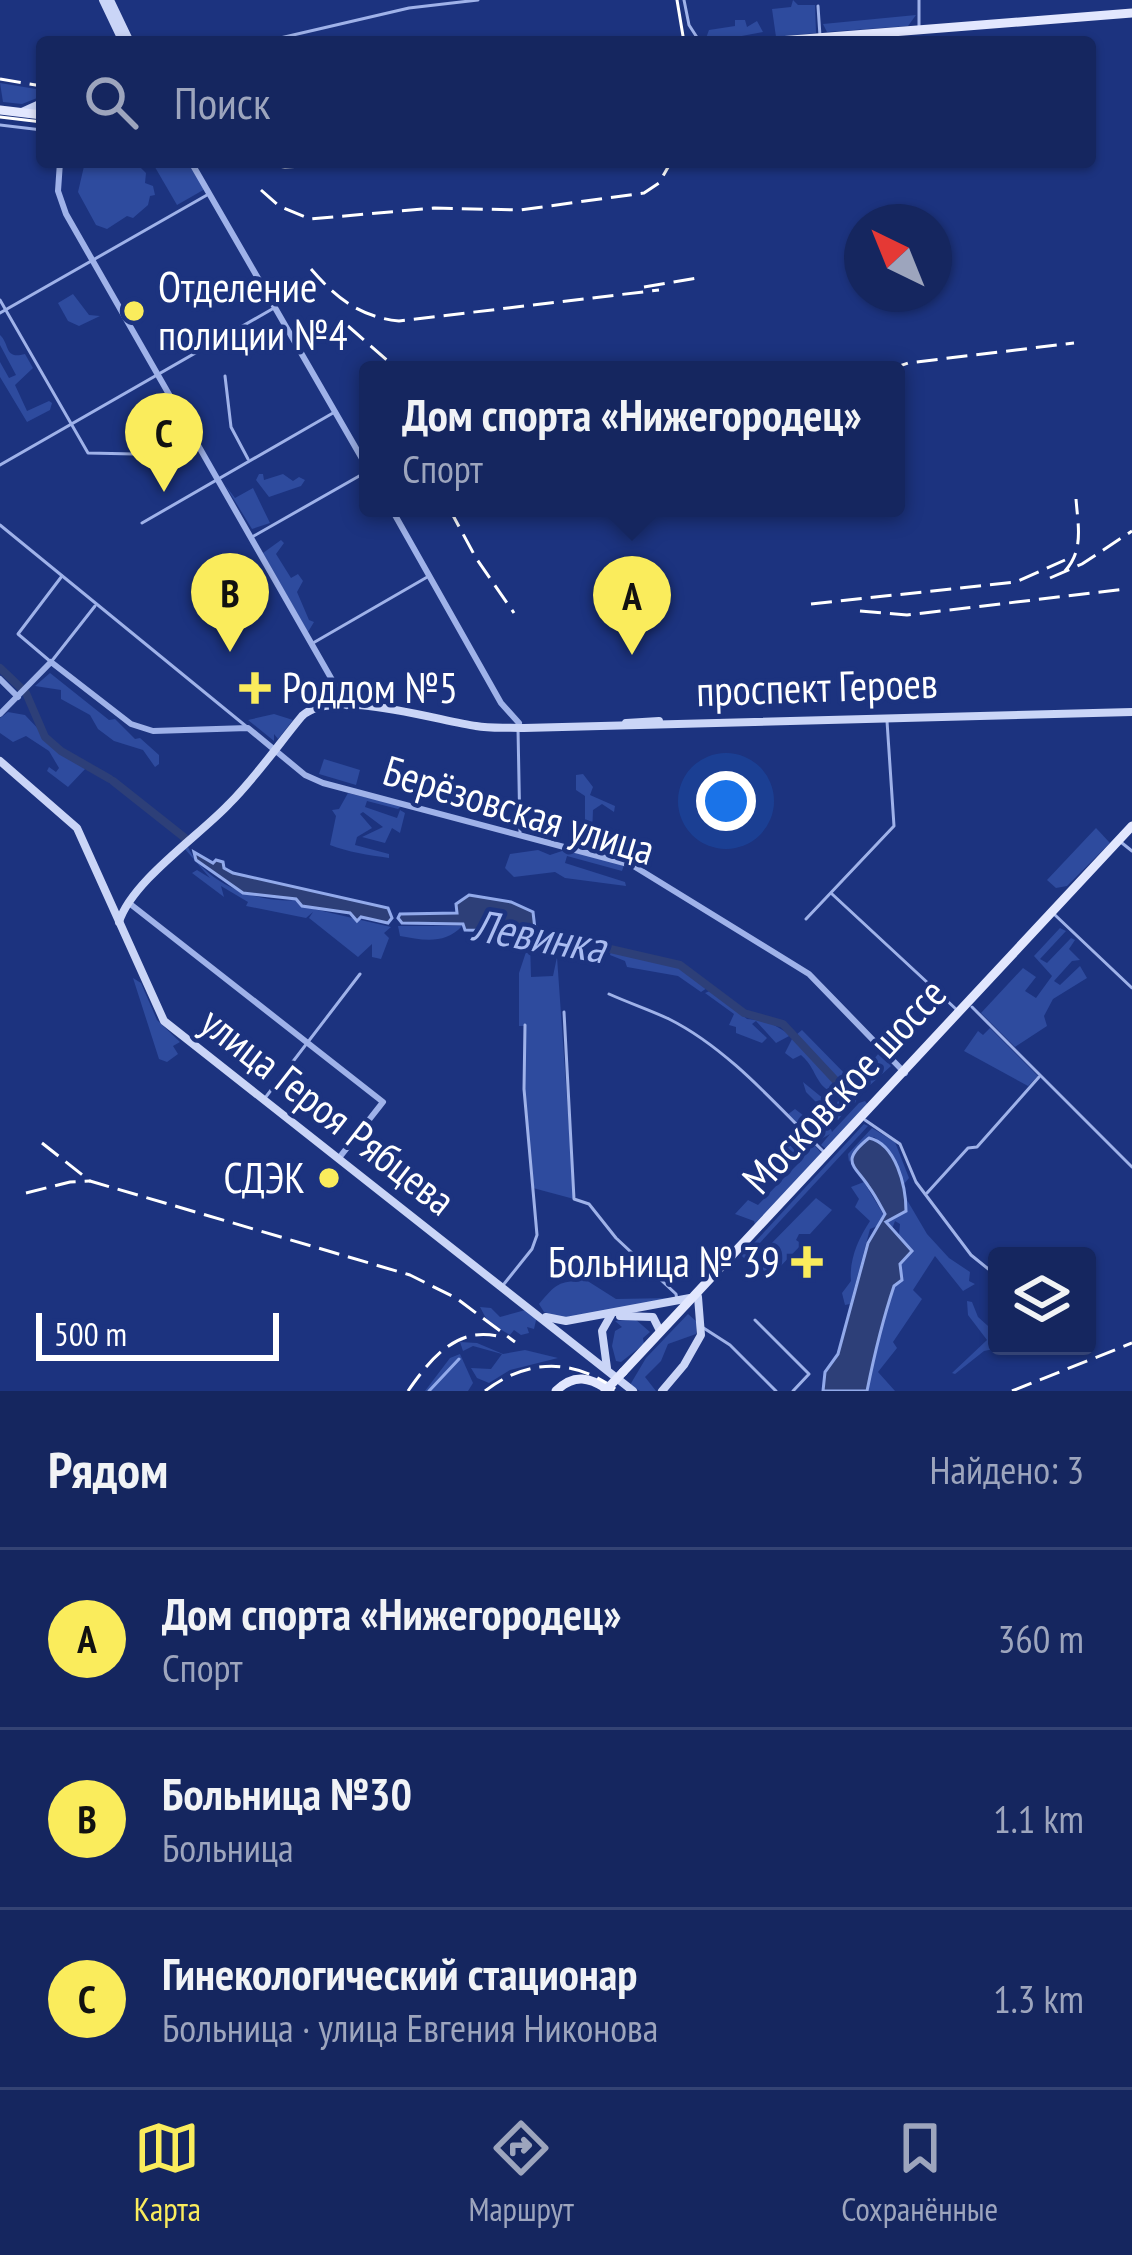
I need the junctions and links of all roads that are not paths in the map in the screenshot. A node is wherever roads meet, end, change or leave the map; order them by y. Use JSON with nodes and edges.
{"nodes":[{"id":1,"x":106,"y":0,"type":"edge"},
{"id":2,"x":478,"y":0,"type":"edge"},
{"id":3,"x":684,"y":0,"type":"edge"},
{"id":4,"x":919,"y":0,"type":"edge"},
{"id":5,"x":818,"y":6,"type":"dead end"},
{"id":6,"x":1132,"y":13,"type":"edge"},
{"id":7,"x":919,"y":29,"type":"junction"},
{"id":8,"x":123,"y":36,"type":"edge"},
{"id":9,"x":289,"y":36,"type":"edge"},
{"id":10,"x":696,"y":36,"type":"edge"},
{"id":11,"x":820,"y":36,"type":"edge"},
{"id":12,"x":832,"y":36,"type":"edge"},
{"id":13,"x":36,"y":106,"type":"edge"},
{"id":14,"x":0,"y":110,"type":"edge"},
{"id":15,"x":21,"y":112,"type":"junction"},
{"id":16,"x":36,"y":114,"type":"edge"},
{"id":17,"x":0,"y":125,"type":"edge"},
{"id":18,"x":36,"y":129,"type":"edge"},
{"id":19,"x":60,"y":168,"type":"edge"},
{"id":20,"x":194,"y":168,"type":"edge"},
{"id":21,"x":209,"y":193,"type":"junction"},
{"id":22,"x":92,"y":260,"type":"junction"},
{"id":23,"x":0,"y":300,"type":"edge"},
{"id":24,"x":275,"y":307,"type":"junction"},
{"id":25,"x":3,"y":311,"type":"edge"},
{"id":26,"x":157,"y":374,"type":"junction"},
{"id":27,"x":225,"y":376,"type":"dead end"},
{"id":28,"x":335,"y":412,"type":"junction"},
{"id":29,"x":71,"y":424,"type":"junction"},
{"id":30,"x":185,"y":425,"type":"junction"},
{"id":31,"x":359,"y":454,"type":"edge"},
{"id":32,"x":250,"y":462,"type":"junction"},
{"id":33,"x":0,"y":465,"type":"edge"},
{"id":34,"x":359,"y":475,"type":"edge"},
{"id":35,"x":218,"y":482,"type":"junction"},
{"id":36,"x":396,"y":517,"type":"edge"},
{"id":37,"x":142,"y":523,"type":"dead end"},
{"id":38,"x":0,"y":525,"type":"edge"},
{"id":39,"x":250,"y":538,"type":"junction"},
{"id":40,"x":62,"y":576,"type":"junction"},
{"id":41,"x":430,"y":576,"type":"junction"},
{"id":42,"x":96,"y":604,"type":"junction"},
{"id":43,"x":312,"y":644,"type":"junction"},
{"id":44,"x":51,"y":662,"type":"junction"},
{"id":45,"x":0,"y":679,"type":"edge"},
{"id":46,"x":339,"y":692,"type":"junction"},
{"id":47,"x":18,"y":697,"type":"junction"},
{"id":48,"x":501,"y":703,"type":"junction"},
{"id":49,"x":326,"y":705,"type":"junction"},
{"id":50,"x":347,"y":706,"type":"junction"},
{"id":51,"x":1132,"y":710,"type":"edge"},
{"id":52,"x":0,"y":714,"type":"edge"},
{"id":53,"x":887,"y":719,"type":"junction"},
{"id":54,"x":519,"y":725,"type":"junction"},
{"id":55,"x":499,"y":727,"type":"junction"},
{"id":56,"x":248,"y":728,"type":"junction"},
{"id":57,"x":275,"y":750,"type":"junction"},
{"id":58,"x":0,"y":761,"type":"edge"},
{"id":59,"x":1132,"y":829,"type":"edge"},
{"id":60,"x":520,"y":835,"type":"junction"},
{"id":61,"x":1122,"y":843,"type":"junction"},
{"id":62,"x":1132,"y":851,"type":"edge"},
{"id":63,"x":830,"y":893,"type":"junction"},
{"id":64,"x":110,"y":901,"type":"junction"},
{"id":65,"x":129,"y":903,"type":"junction"},
{"id":66,"x":1053,"y":914,"type":"junction"},
{"id":67,"x":806,"y":919,"type":"dead end"},
{"id":68,"x":119,"y":922,"type":"junction"},
{"id":69,"x":360,"y":974,"type":"dead end"},
{"id":70,"x":1132,"y":988,"type":"edge"},
{"id":71,"x":609,"y":994,"type":"dead end"},
{"id":72,"x":970,"y":1006,"type":"junction"},
{"id":73,"x":564,"y":1012,"type":"dead end"},
{"id":74,"x":959,"y":1012,"type":"junction"},
{"id":75,"x":525,"y":1025,"type":"dead end"},
{"id":76,"x":308,"y":1044,"type":"junction"},
{"id":77,"x":905,"y":1073,"type":"junction"},
{"id":78,"x":1041,"y":1075,"type":"junction"},
{"id":79,"x":264,"y":1100,"type":"junction"},
{"id":80,"x":863,"y":1118,"type":"junction"},
{"id":81,"x":826,"y":1154,"type":"junction"},
{"id":82,"x":339,"y":1158,"type":"junction"},
{"id":83,"x":1132,"y":1167,"type":"edge"},
{"id":84,"x":926,"y":1194,"type":"junction"},
{"id":85,"x":988,"y":1269,"type":"edge"},
{"id":86,"x":503,"y":1285,"type":"junction"},
{"id":87,"x":697,"y":1296,"type":"junction"},
{"id":88,"x":677,"y":1302,"type":"junction"},
{"id":89,"x":539,"y":1314,"type":"junction"},
{"id":90,"x":613,"y":1314,"type":"junction"},
{"id":91,"x":582,"y":1318,"type":"junction"},
{"id":92,"x":679,"y":1318,"type":"junction"},
{"id":93,"x":755,"y":1320,"type":"dead end"},
{"id":94,"x":701,"y":1323,"type":"junction"},
{"id":95,"x":602,"y":1331,"type":"junction"},
{"id":96,"x":660,"y":1333,"type":"junction"},
{"id":97,"x":572,"y":1341,"type":"junction"},
{"id":98,"x":602,"y":1344,"type":"junction"},
{"id":99,"x":584,"y":1351,"type":"junction"},
{"id":100,"x":608,"y":1370,"type":"junction"},
{"id":101,"x":624,"y":1374,"type":"junction"},
{"id":102,"x":556,"y":1391,"type":"edge"},
{"id":103,"x":609,"y":1391,"type":"edge"},
{"id":104,"x":633,"y":1391,"type":"edge"},
{"id":105,"x":662,"y":1391,"type":"edge"},
{"id":106,"x":776,"y":1391,"type":"edge"},
{"id":107,"x":793,"y":1391,"type":"edge"}],
"edges":[{"from":1,"to":8,"type":"main road"},
{"from":2,"to":9,"type":"street"},
{"from":3,"to":10,"type":"street"},
{"from":4,"to":7,"type":"street"},
{"from":5,"to":11,"type":"street"},
{"from":6,"to":7,"type":"main road"},
{"from":7,"to":12,"type":"main road"},
{"from":13,"to":15,"type":"main road"},
{"from":14,"to":15,"type":"main road"},
{"from":15,"to":16,"type":"main road"},
{"from":17,"to":18,"type":"street"},
{"from":19,"to":22,"type":"street"},
{"from":20,"to":21,"type":"street"},
{"from":21,"to":22,"type":"street"},
{"from":21,"to":24,"type":"street"},
{"from":22,"to":25,"type":"street"},
{"from":22,"to":26,"type":"street"},
{"from":23,"to":25,"type":"street"},
{"from":24,"to":26,"type":"street"},
{"from":24,"to":28,"type":"street"},
{"from":25,"to":29,"type":"street"},
{"from":26,"to":29,"type":"street"},
{"from":26,"to":30,"type":"street"},
{"from":27,"to":32,"type":"street"},
{"from":28,"to":31,"type":"street"},
{"from":28,"to":32,"type":"street"},
{"from":29,"to":30,"type":"street"},
{"from":29,"to":33,"type":"street"},
{"from":30,"to":35,"type":"street"},
{"from":32,"to":35,"type":"street"},
{"from":34,"to":39,"type":"street"},
{"from":35,"to":37,"type":"street"},
{"from":35,"to":39,"type":"street"},
{"from":36,"to":41,"type":"street"},
{"from":38,"to":40,"type":"street"},
{"from":39,"to":43,"type":"street"},
{"from":40,"to":42,"type":"street"},
{"from":40,"to":44,"type":"street"},
{"from":41,"to":43,"type":"street"},
{"from":41,"to":48,"type":"street"},
{"from":42,"to":44,"type":"street"},
{"from":42,"to":56,"type":"street"},
{"from":43,"to":46,"type":"street"},
{"from":44,"to":47,"type":"street"},
{"from":44,"to":56,"type":"street"},
{"from":45,"to":47,"type":"street"},
{"from":46,"to":49,"type":"street"},
{"from":46,"to":50,"type":"street"},
{"from":47,"to":52,"type":"street"},
{"from":48,"to":54,"type":"street"},
{"from":48,"to":55,"type":"street"},
{"from":49,"to":50,"type":"main road"},
{"from":49,"to":57,"type":"main road"},
{"from":50,"to":55,"type":"main road"},
{"from":51,"to":53,"type":"main road","name":"проспект Героев"},
{"from":51,"to":54,"type":"main road","name":"проспект Героев"},
{"from":53,"to":54,"type":"main road","name":"проспект Героев"},
{"from":53,"to":63,"type":"street"},
{"from":54,"to":55,"type":"main road","name":"проспект Героев"},
{"from":54,"to":60,"type":"street"},
{"from":56,"to":57,"type":"street","name":"Берёзовская улица"},
{"from":57,"to":60,"type":"street","name":"Берёзовская улица"},
{"from":57,"to":65,"type":"main road"},
{"from":58,"to":64,"type":"main road","name":"улица Героя Рябцева"},
{"from":59,"to":61,"type":"main road","name":"Московское шоссе"},
{"from":59,"to":66,"type":"main road","name":"Московское шоссе"},
{"from":60,"to":77,"type":"street","name":"Берёзовская улица"},
{"from":61,"to":62,"type":"street"},
{"from":61,"to":66,"type":"main road","name":"Московское шоссе"},
{"from":63,"to":67,"type":"street"},
{"from":63,"to":74,"type":"street"},
{"from":64,"to":65,"type":"main road"},
{"from":64,"to":68,"type":"main road","name":"улица Героя Рябцева"},
{"from":65,"to":68,"type":"main road"},
{"from":65,"to":76,"type":"street"},
{"from":66,"to":70,"type":"street"},
{"from":66,"to":72,"type":"main road","name":"Московское шоссе"},
{"from":66,"to":74,"type":"main road","name":"Московское шоссе"},
{"from":68,"to":79,"type":"main road","name":"улица Героя Рябцева"},
{"from":69,"to":76,"type":"street"},
{"from":71,"to":81,"type":"street"},
{"from":72,"to":77,"type":"main road","name":"Московское шоссе"},
{"from":72,"to":78,"type":"street"},
{"from":73,"to":88,"type":"street"},
{"from":74,"to":77,"type":"main road","name":"Московское шоссе"},
{"from":75,"to":86,"type":"street"},
{"from":76,"to":79,"type":"street"},
{"from":76,"to":82,"type":"street"},
{"from":77,"to":80,"type":"main road","name":"Московское шоссе"},
{"from":78,"to":83,"type":"street"},
{"from":78,"to":84,"type":"street"},
{"from":79,"to":82,"type":"main road","name":"улица Героя Рябцева"},
{"from":80,"to":81,"type":"main road","name":"Московское шоссе"},
{"from":80,"to":84,"type":"street"},
{"from":80,"to":87,"type":"main road","name":"Московское шоссе"},
{"from":81,"to":87,"type":"main road","name":"Московское шоссе"},
{"from":82,"to":86,"type":"main road","name":"улица Героя Рябцева"},
{"from":84,"to":85,"type":"street"},
{"from":86,"to":89,"type":"main road","name":"улица Героя Рябцева"},
{"from":87,"to":88,"type":"main road"},
{"from":87,"to":92,"type":"main road","name":"Московское шоссе"},
{"from":87,"to":94,"type":"main road"},
{"from":87,"to":96,"type":"main road","name":"Московское шоссе"},
{"from":88,"to":90,"type":"main road"},
{"from":89,"to":91,"type":"main road"},
{"from":89,"to":97,"type":"main road","name":"улица Героя Рябцева"},
{"from":90,"to":91,"type":"main road"},
{"from":90,"to":95,"type":"main road"},
{"from":90,"to":96,"type":"main road"},
{"from":91,"to":95,"type":"main road"},
{"from":91,"to":97,"type":"main road"},
{"from":92,"to":94,"type":"main road"},
{"from":92,"to":101,"type":"main road","name":"Московское шоссе"},
{"from":93,"to":107,"type":"street"},
{"from":94,"to":105,"type":"main road"},
{"from":94,"to":106,"type":"street"},
{"from":95,"to":98,"type":"main road"},
{"from":96,"to":101,"type":"main road","name":"Московское шоссе"},
{"from":97,"to":99,"type":"main road"},
{"from":98,"to":99,"type":"main road"},
{"from":98,"to":100,"type":"main road"},
{"from":99,"to":100,"type":"main road"},
{"from":100,"to":104,"type":"main road"},
{"from":101,"to":103,"type":"main road","name":"Московское шоссе","bridge":true},
{"from":102,"to":103,"type":"main road"}]}
